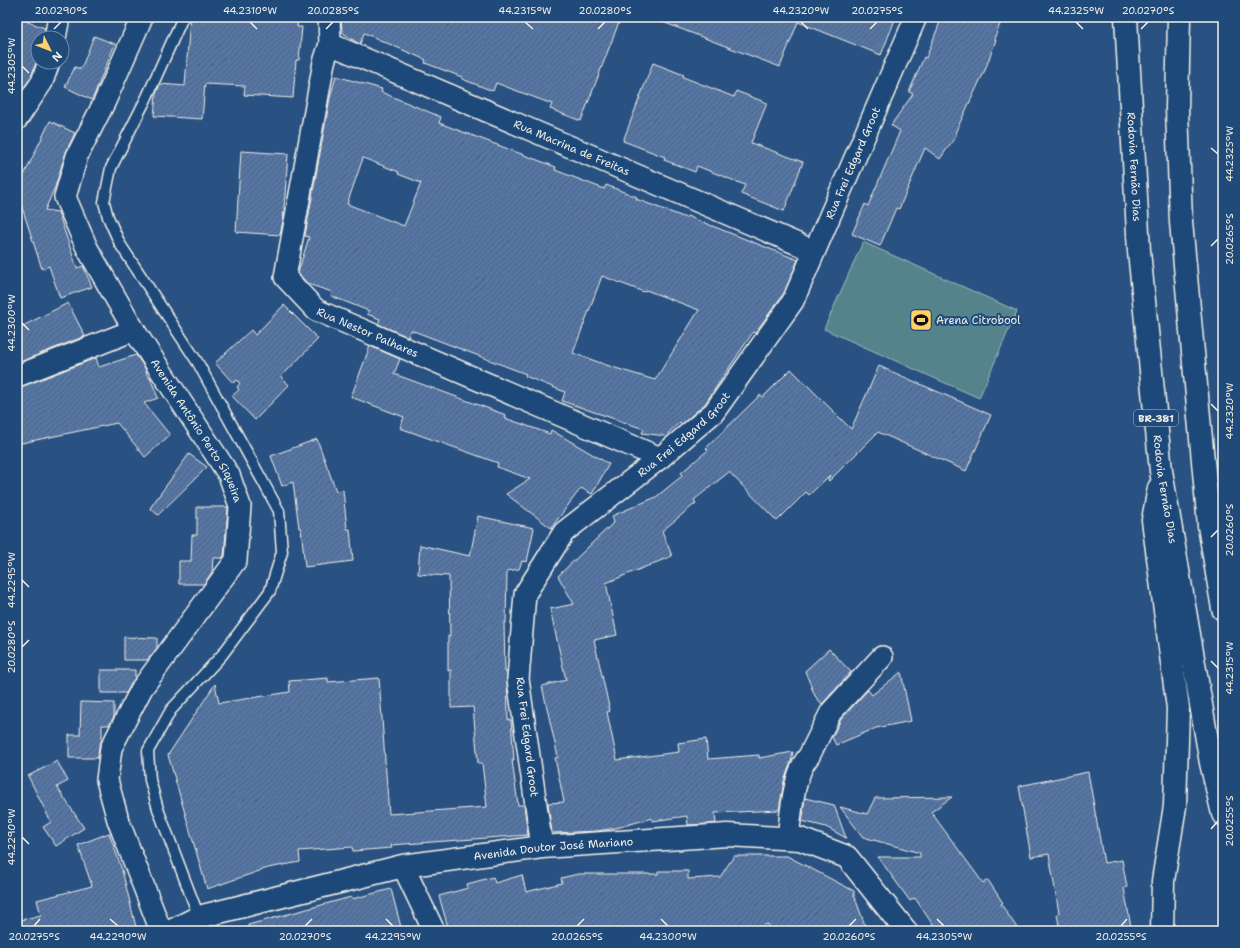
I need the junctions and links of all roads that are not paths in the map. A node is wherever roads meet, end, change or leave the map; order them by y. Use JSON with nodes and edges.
{"nodes":[{"id":1,"x":59,"y":17,"type":"edge"},
{"id":2,"x":142,"y":17,"type":"edge"},
{"id":3,"x":184,"y":17,"type":"edge"},
{"id":4,"x":329,"y":17,"type":"edge"},
{"id":5,"x":916,"y":17,"type":"edge"},
{"id":6,"x":1126,"y":17,"type":"edge"},
{"id":7,"x":1179,"y":17,"type":"edge"},
{"id":8,"x":57,"y":30,"type":"edge"},
{"id":9,"x":330,"y":44,"type":"junction"},
{"id":10,"x":46,"y":70,"type":"edge"},
{"id":11,"x":17,"y":120,"type":"edge"},
{"id":12,"x":814,"y":251,"type":"junction"},
{"id":13,"x":134,"y":330,"type":"junction"},
{"id":14,"x":17,"y":376,"type":"edge"},
{"id":15,"x":660,"y":458,"type":"junction"},
{"id":16,"x":1161,"y":471,"type":"junction"},
{"id":17,"x":1223,"y":609,"type":"edge"},
{"id":18,"x":882,"y":657,"type":"dead end"},
{"id":19,"x":1223,"y":814,"type":"edge"},
{"id":20,"x":788,"y":838,"type":"junction"},
{"id":21,"x":542,"y":847,"type":"junction"},
{"id":22,"x":403,"y":866,"type":"junction"},
{"id":23,"x":199,"y":917,"type":"junction"},
{"id":24,"x":172,"y":930,"type":"edge"},
{"id":25,"x":434,"y":931,"type":"edge"},
{"id":26,"x":906,"y":931,"type":"edge"},
{"id":27,"x":1162,"y":931,"type":"edge"}],
"edges":[{"from":1,"to":8,"type":"street"},
{"from":2,"to":13,"type":"street","name":"Avenida Antônio Perto Siqueira"},
{"from":3,"to":23,"type":"lane"},
{"from":4,"to":9,"type":"street","name":"Rua Nestor Palhares"},
{"from":5,"to":12,"type":"street","name":"Rua Frei Edgard Groot"},
{"from":6,"to":16,"type":"main road","name":"Rodovia Fernão Dias","number":"BR-381"},
{"from":7,"to":17,"type":"main road"},
{"from":9,"to":12,"type":"street","name":"Rua Macrina de Freitas"},
{"from":9,"to":15,"type":"street","name":"Rua Nestor Palhares"},
{"from":10,"to":11,"type":"street"},
{"from":12,"to":15,"type":"street","name":"Rua Frei Edgard Groot"},
{"from":13,"to":14,"type":"street"},
{"from":13,"to":24,"type":"street","name":"Avenida Antônio Perto Siqueira"},
{"from":15,"to":21,"type":"street","name":"Rua Frei Edgard Groot"},
{"from":16,"to":19,"type":"main road","name":"Rodovia Fernão Dias","number":"BR-381"},
{"from":16,"to":27,"type":"main road"},
{"from":18,"to":20,"type":"street"},
{"from":20,"to":21,"type":"main road","name":"Avenida Doutor José Mariano"},
{"from":20,"to":26,"type":"main road","name":"Avenida Doutor José Mariano"},
{"from":21,"to":22,"type":"main road","name":"Avenida Doutor José Mariano"},
{"from":22,"to":23,"type":"main road","name":"Avenida Doutor José Mariano"},
{"from":22,"to":25,"type":"street"},
{"from":23,"to":24,"type":"main road","name":"Avenida Doutor José Mariano"}]}
